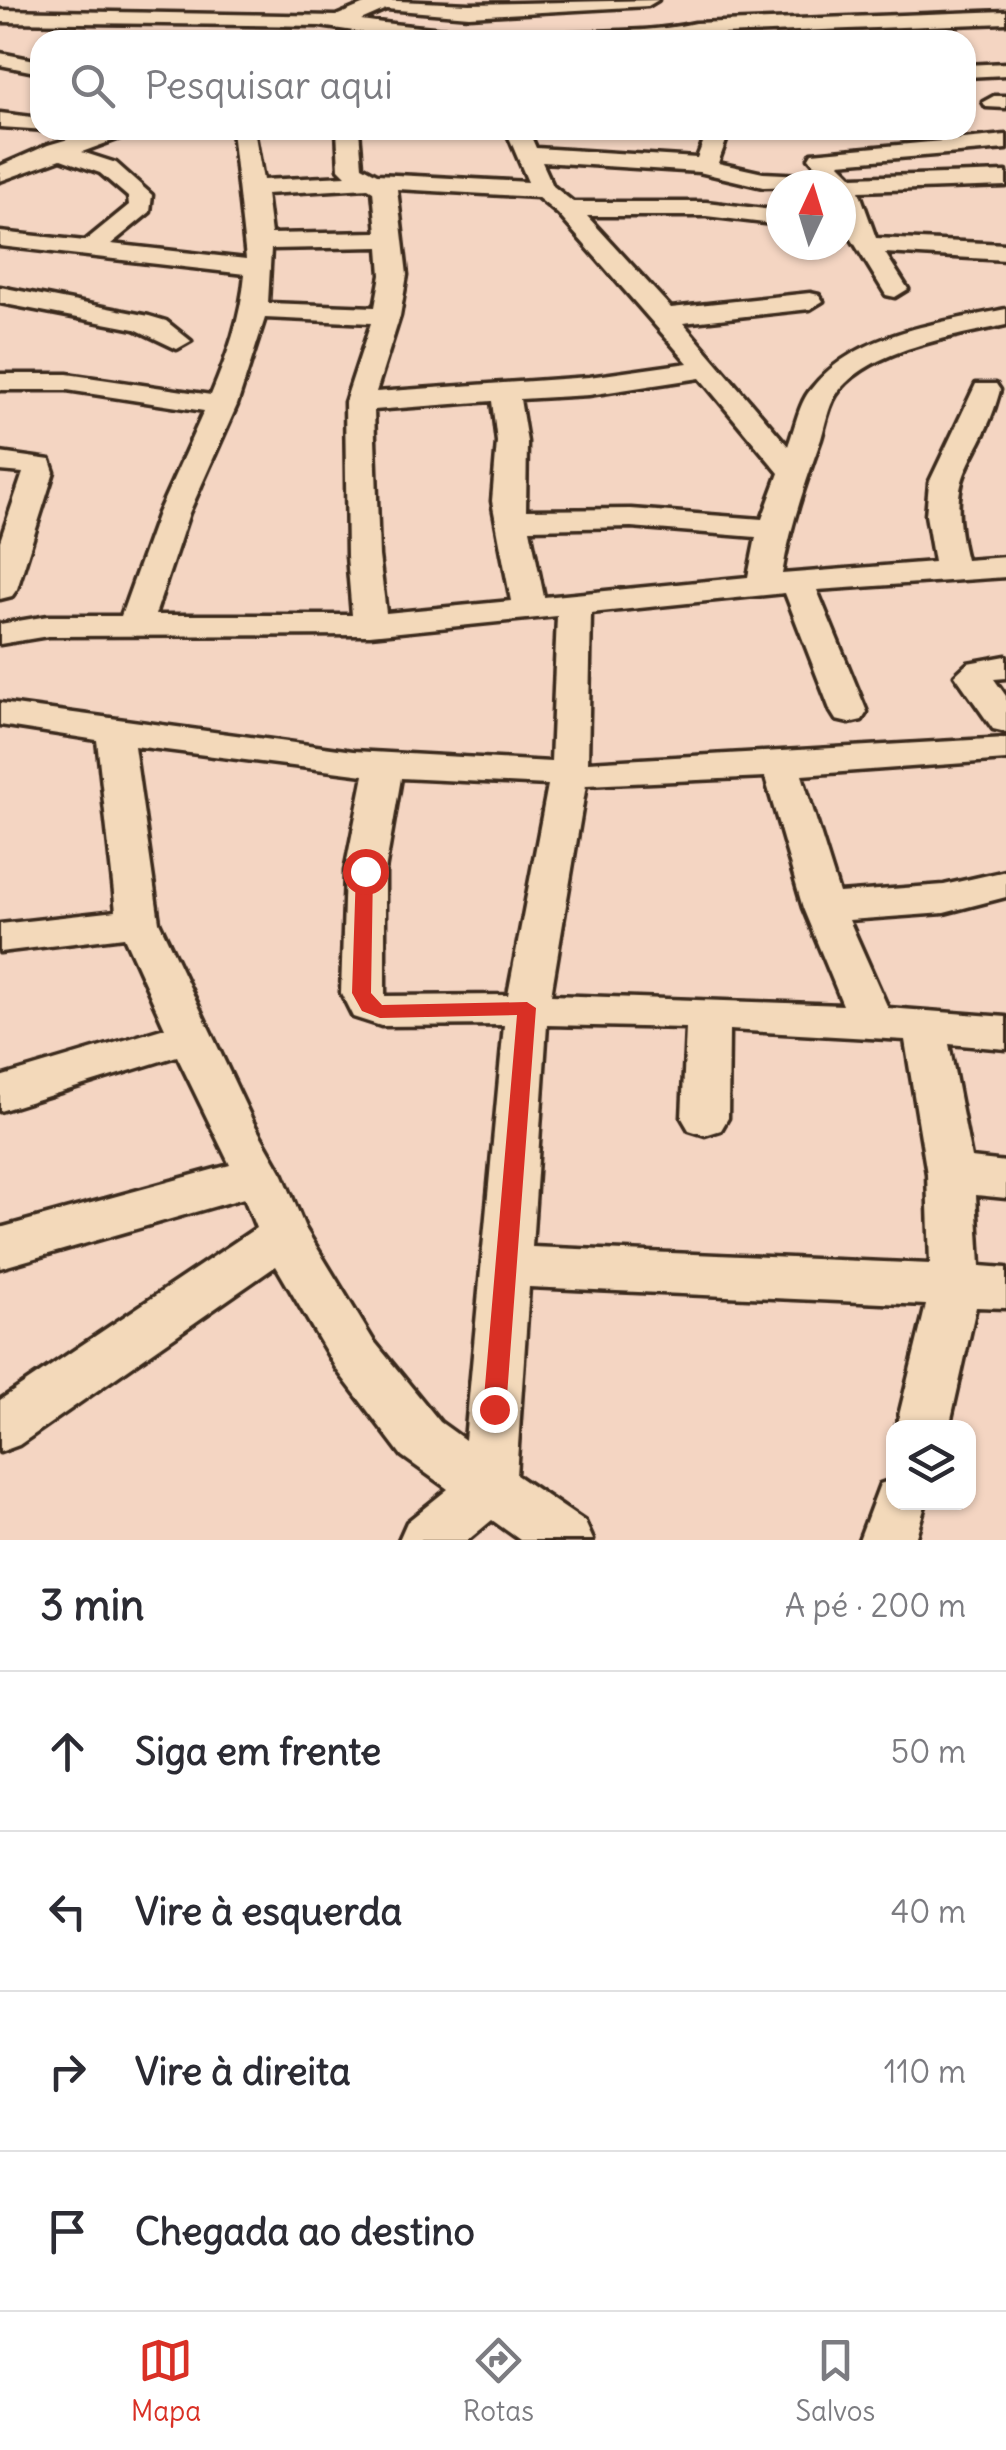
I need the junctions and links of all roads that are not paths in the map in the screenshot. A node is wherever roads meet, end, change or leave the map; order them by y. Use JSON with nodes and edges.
{"nodes":[{"id":1,"x":38,"y":0,"type":"edge"},
{"id":2,"x":358,"y":0,"type":"edge"},
{"id":3,"x":648,"y":0,"type":"edge"},
{"id":4,"x":830,"y":0,"type":"edge"},
{"id":5,"x":918,"y":0,"type":"edge"},
{"id":6,"x":386,"y":2,"type":"edge"},
{"id":7,"x":590,"y":2,"type":"edge"},
{"id":8,"x":496,"y":4,"type":"edge"},
{"id":9,"x":744,"y":5,"type":"dead end"},
{"id":10,"x":169,"y":10,"type":"edge"},
{"id":11,"x":0,"y":16,"type":"edge"},
{"id":12,"x":1006,"y":16,"type":"edge"},
{"id":13,"x":22,"y":17,"type":"junction"},
{"id":14,"x":341,"y":22,"type":"junction"},
{"id":15,"x":860,"y":24,"type":"junction"},
{"id":16,"x":191,"y":30,"type":"edge"},
{"id":17,"x":328,"y":30,"type":"edge"},
{"id":18,"x":391,"y":30,"type":"edge"},
{"id":19,"x":690,"y":30,"type":"edge"},
{"id":20,"x":723,"y":30,"type":"edge"},
{"id":21,"x":775,"y":30,"type":"edge"},
{"id":22,"x":798,"y":30,"type":"edge"},
{"id":23,"x":911,"y":30,"type":"edge"},
{"id":24,"x":949,"y":30,"type":"edge"},
{"id":25,"x":968,"y":30,"type":"edge"},
{"id":26,"x":0,"y":59,"type":"edge"},
{"id":27,"x":30,"y":65,"type":"edge"},
{"id":28,"x":976,"y":65,"type":"edge"},
{"id":29,"x":1006,"y":69,"type":"edge"},
{"id":30,"x":0,"y":120,"type":"edge"},
{"id":31,"x":30,"y":124,"type":"edge"},
{"id":32,"x":87,"y":140,"type":"edge"},
{"id":33,"x":245,"y":140,"type":"edge"},
{"id":34,"x":349,"y":140,"type":"edge"},
{"id":35,"x":715,"y":140,"type":"edge"},
{"id":36,"x":826,"y":140,"type":"edge"},
{"id":37,"x":523,"y":142,"type":"edge"},
{"id":38,"x":1006,"y":142,"type":"edge"},
{"id":39,"x":56,"y":150,"type":"junction"},
{"id":40,"x":820,"y":158,"type":"junction"},
{"id":41,"x":702,"y":165,"type":"junction"},
{"id":42,"x":832,"y":170,"type":"edge"},
{"id":43,"x":0,"y":174,"type":"edge"},
{"id":44,"x":766,"y":178,"type":"edge"},
{"id":45,"x":1006,"y":179,"type":"edge"},
{"id":46,"x":374,"y":182,"type":"junction"},
{"id":47,"x":856,"y":182,"type":"edge"},
{"id":48,"x":254,"y":188,"type":"junction"},
{"id":49,"x":543,"y":190,"type":"junction"},
{"id":50,"x":567,"y":210,"type":"junction"},
{"id":51,"x":766,"y":216,"type":"edge"},
{"id":52,"x":856,"y":233,"type":"edge"},
{"id":53,"x":856,"y":234,"type":"edge"},
{"id":54,"x":0,"y":238,"type":"edge"},
{"id":55,"x":392,"y":239,"type":"junction"},
{"id":56,"x":89,"y":250,"type":"junction"},
{"id":57,"x":1006,"y":252,"type":"edge"},
{"id":58,"x":258,"y":255,"type":"junction"},
{"id":59,"x":895,"y":288,"type":"dead end"},
{"id":60,"x":0,"y":295,"type":"edge"},
{"id":61,"x":810,"y":302,"type":"dead end"},
{"id":62,"x":253,"y":310,"type":"junction"},
{"id":63,"x":387,"y":316,"type":"junction"},
{"id":64,"x":664,"y":317,"type":"junction"},
{"id":65,"x":1006,"y":317,"type":"edge"},
{"id":66,"x":177,"y":341,"type":"dead end"},
{"id":67,"x":709,"y":368,"type":"junction"},
{"id":68,"x":0,"y":382,"type":"edge"},
{"id":69,"x":986,"y":390,"type":"dead end"},
{"id":70,"x":505,"y":392,"type":"junction"},
{"id":71,"x":359,"y":402,"type":"junction"},
{"id":72,"x":223,"y":405,"type":"junction"},
{"id":73,"x":972,"y":433,"type":"junction"},
{"id":74,"x":1006,"y":433,"type":"edge"},
{"id":75,"x":0,"y":462,"type":"edge"},
{"id":76,"x":794,"y":472,"type":"junction"},
{"id":77,"x":512,"y":520,"type":"junction"},
{"id":78,"x":774,"y":529,"type":"junction"},
{"id":79,"x":1006,"y":567,"type":"edge"},
{"id":80,"x":952,"y":570,"type":"junction"},
{"id":81,"x":798,"y":582,"type":"junction"},
{"id":82,"x":763,"y":586,"type":"junction"},
{"id":83,"x":0,"y":589,"type":"edge"},
{"id":84,"x":552,"y":609,"type":"junction"},
{"id":85,"x":370,"y":625,"type":"junction"},
{"id":86,"x":134,"y":627,"type":"junction"},
{"id":87,"x":0,"y":634,"type":"edge"},
{"id":88,"x":1006,"y":668,"type":"edge"},
{"id":89,"x":848,"y":712,"type":"dead end"},
{"id":90,"x":0,"y":714,"type":"edge"},
{"id":91,"x":1006,"y":721,"type":"edge"},
{"id":92,"x":114,"y":732,"type":"junction"},
{"id":93,"x":1006,"y":749,"type":"edge"},
{"id":94,"x":384,"y":764,"type":"junction"},
{"id":95,"x":780,"y":764,"type":"junction"},
{"id":96,"x":568,"y":774,"type":"junction"},
{"id":97,"x":1006,"y":884,"type":"edge"},
{"id":98,"x":823,"y":908,"type":"junction"},
{"id":99,"x":138,"y":922,"type":"junction"},
{"id":100,"x":0,"y":938,"type":"edge"},
{"id":101,"x":527,"y":1008,"type":"junction"},
{"id":102,"x":708,"y":1014,"type":"junction"},
{"id":103,"x":873,"y":1023,"type":"junction"},
{"id":104,"x":924,"y":1025,"type":"junction"},
{"id":105,"x":1006,"y":1033,"type":"edge"},
{"id":106,"x":190,"y":1036,"type":"junction"},
{"id":107,"x":0,"y":1094,"type":"edge"},
{"id":108,"x":704,"y":1118,"type":"dead end"},
{"id":109,"x":952,"y":1174,"type":"junction"},
{"id":110,"x":259,"y":1175,"type":"junction"},
{"id":111,"x":1006,"y":1180,"type":"edge"},
{"id":112,"x":283,"y":1235,"type":"junction"},
{"id":113,"x":0,"y":1248,"type":"edge"},
{"id":114,"x":505,"y":1266,"type":"junction"},
{"id":115,"x":981,"y":1287,"type":"edge"},
{"id":116,"x":925,"y":1420,"type":"edge"},
{"id":117,"x":0,"y":1429,"type":"edge"},
{"id":118,"x":488,"y":1489,"type":"junction"},
{"id":119,"x":896,"y":1510,"type":"edge"},
{"id":120,"x":427,"y":1540,"type":"edge"},
{"id":121,"x":565,"y":1540,"type":"edge"},
{"id":122,"x":887,"y":1540,"type":"edge"}],
"edges":[{"from":1,"to":13,"type":"street"},
{"from":2,"to":6,"type":"street"},
{"from":3,"to":7,"type":"street"},
{"from":4,"to":15,"type":"street"},
{"from":5,"to":24,"type":"street"},
{"from":6,"to":8,"type":"street"},
{"from":6,"to":14,"type":"street"},
{"from":7,"to":8,"type":"street"},
{"from":9,"to":21,"type":"street"},
{"from":10,"to":13,"type":"street"},
{"from":10,"to":14,"type":"street"},
{"from":10,"to":16,"type":"street"},
{"from":11,"to":13,"type":"street"},
{"from":12,"to":25,"type":"street"},
{"from":14,"to":17,"type":"street"},
{"from":14,"to":18,"type":"street"},
{"from":15,"to":22,"type":"street"},
{"from":15,"to":23,"type":"street"},
{"from":19,"to":20,"type":"street"},
{"from":26,"to":27,"type":"street"},
{"from":28,"to":29,"type":"street"},
{"from":30,"to":31,"type":"street"},
{"from":32,"to":39,"type":"street"},
{"from":33,"to":48,"type":"street"},
{"from":34,"to":46,"type":"street"},
{"from":35,"to":41,"type":"street"},
{"from":36,"to":40,"type":"street"},
{"from":37,"to":41,"type":"street"},
{"from":37,"to":49,"type":"street"},
{"from":38,"to":40,"type":"street"},
{"from":39,"to":43,"type":"street"},
{"from":39,"to":56,"type":"street"},
{"from":40,"to":42,"type":"street"},
{"from":41,"to":44,"type":"street"},
{"from":45,"to":47,"type":"street"},
{"from":46,"to":48,"type":"street"},
{"from":46,"to":49,"type":"street"},
{"from":46,"to":55,"type":"street"},
{"from":48,"to":58,"type":"street"},
{"from":49,"to":50,"type":"street"},
{"from":50,"to":51,"type":"street"},
{"from":50,"to":64,"type":"street"},
{"from":52,"to":57,"type":"street"},
{"from":53,"to":59,"type":"street"},
{"from":54,"to":56,"type":"street"},
{"from":55,"to":58,"type":"street"},
{"from":55,"to":63,"type":"street"},
{"from":56,"to":58,"type":"street"},
{"from":58,"to":62,"type":"street"},
{"from":60,"to":66,"type":"street"},
{"from":61,"to":64,"type":"street"},
{"from":62,"to":63,"type":"street"},
{"from":62,"to":72,"type":"street"},
{"from":63,"to":71,"type":"street"},
{"from":64,"to":67,"type":"street"},
{"from":65,"to":76,"type":"street"},
{"from":67,"to":70,"type":"street"},
{"from":67,"to":76,"type":"street"},
{"from":68,"to":72,"type":"street"},
{"from":69,"to":73,"type":"street"},
{"from":70,"to":71,"type":"street"},
{"from":70,"to":77,"type":"street"},
{"from":71,"to":85,"type":"street"},
{"from":72,"to":86,"type":"street"},
{"from":73,"to":74,"type":"street"},
{"from":73,"to":80,"type":"street"},
{"from":75,"to":83,"type":"street"},
{"from":76,"to":78,"type":"street"},
{"from":77,"to":78,"type":"street"},
{"from":77,"to":84,"type":"street"},
{"from":78,"to":82,"type":"street"},
{"from":79,"to":80,"type":"street"},
{"from":80,"to":81,"type":"street"},
{"from":81,"to":82,"type":"street"},
{"from":81,"to":89,"type":"street"},
{"from":82,"to":84,"type":"street"},
{"from":84,"to":85,"type":"street"},
{"from":84,"to":96,"type":"street"},
{"from":85,"to":86,"type":"street"},
{"from":86,"to":87,"type":"street"},
{"from":88,"to":91,"type":"street"},
{"from":90,"to":92,"type":"street"},
{"from":92,"to":94,"type":"street"},
{"from":92,"to":99,"type":"street"},
{"from":93,"to":95,"type":"street"},
{"from":94,"to":96,"type":"street"},
{"from":94,"to":101,"type":"street"},
{"from":95,"to":96,"type":"street"},
{"from":95,"to":98,"type":"street"},
{"from":96,"to":101,"type":"street"},
{"from":97,"to":98,"type":"street"},
{"from":98,"to":103,"type":"street"},
{"from":99,"to":100,"type":"street"},
{"from":99,"to":106,"type":"street"},
{"from":101,"to":102,"type":"street"},
{"from":101,"to":114,"type":"street"},
{"from":102,"to":103,"type":"street"},
{"from":102,"to":108,"type":"street"},
{"from":103,"to":104,"type":"street"},
{"from":104,"to":105,"type":"street"},
{"from":104,"to":109,"type":"street"},
{"from":106,"to":107,"type":"street"},
{"from":106,"to":110,"type":"street"},
{"from":109,"to":111,"type":"street"},
{"from":109,"to":115,"type":"street"},
{"from":110,"to":112,"type":"street"},
{"from":110,"to":113,"type":"street"},
{"from":112,"to":117,"type":"street"},
{"from":112,"to":118,"type":"street"},
{"from":114,"to":115,"type":"street"},
{"from":114,"to":118,"type":"street"},
{"from":115,"to":116,"type":"street"},
{"from":118,"to":120,"type":"street"},
{"from":118,"to":121,"type":"street"},
{"from":119,"to":122,"type":"street"}]}
